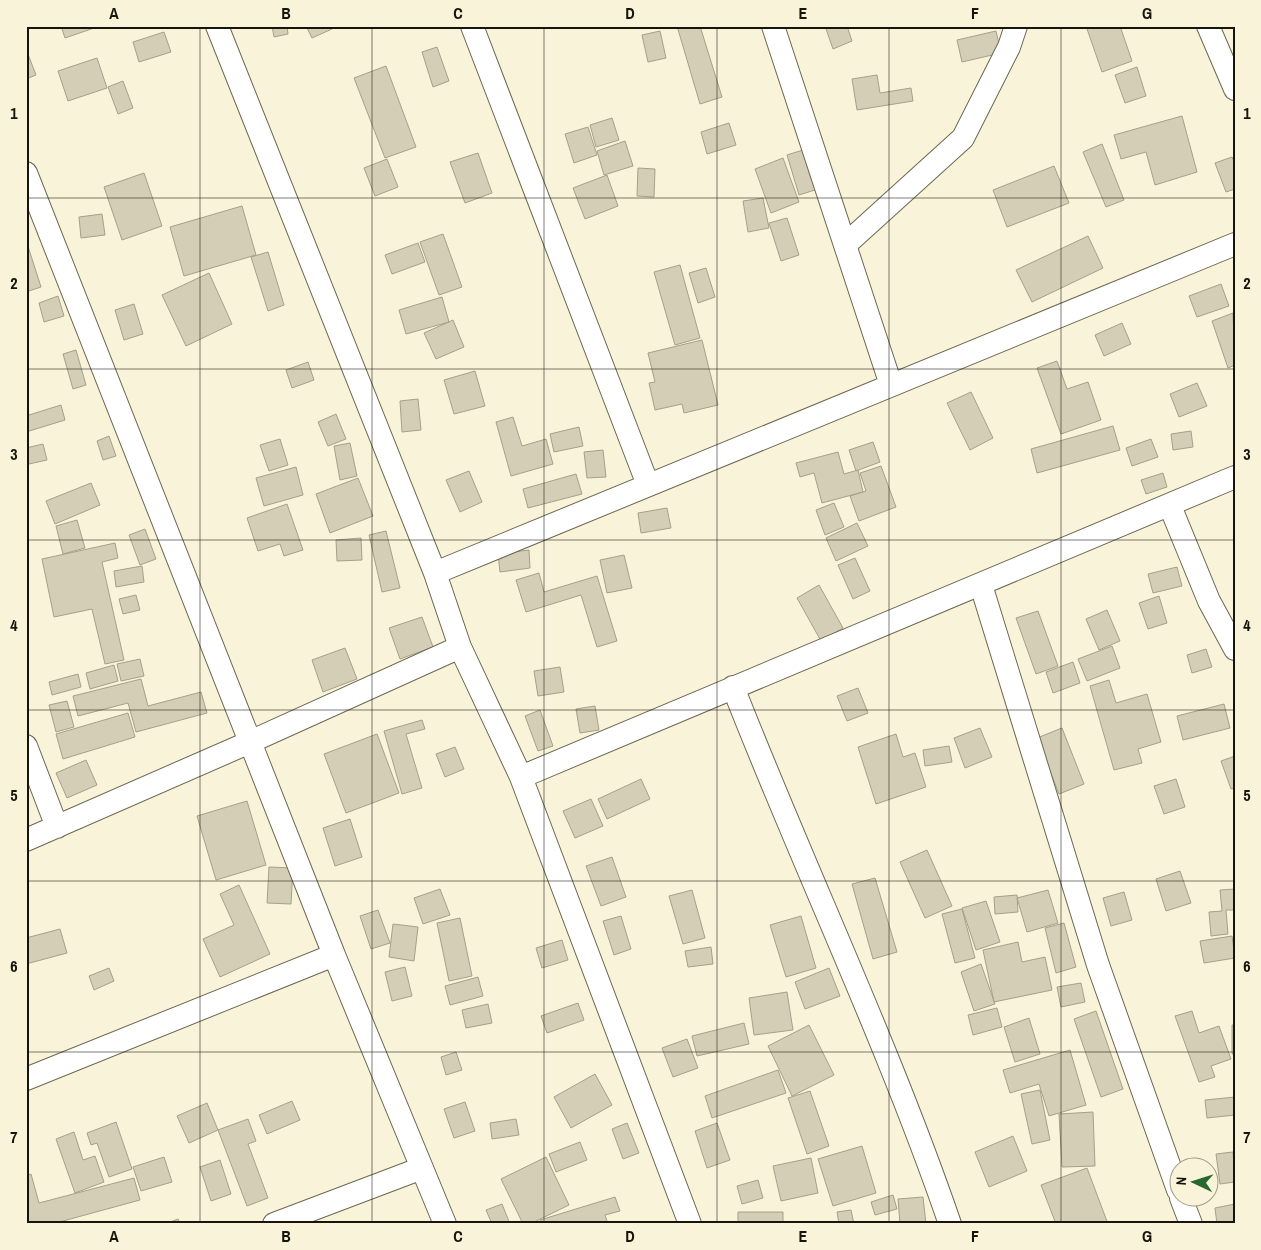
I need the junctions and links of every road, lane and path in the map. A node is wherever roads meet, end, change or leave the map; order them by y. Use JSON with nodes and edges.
{"nodes":[{"id":1,"x":217,"y":26,"type":"edge"},
{"id":2,"x":472,"y":26,"type":"edge"},
{"id":3,"x":773,"y":26,"type":"edge"},
{"id":4,"x":1016,"y":26,"type":"edge"},
{"id":5,"x":1208,"y":26,"type":"edge"},
{"id":6,"x":1235,"y":89,"type":"edge"},
{"id":7,"x":26,"y":173,"type":"edge"},
{"id":8,"x":1235,"y":244,"type":"edge"},
{"id":9,"x":845,"y":245,"type":"junction"},
{"id":10,"x":891,"y":385,"type":"junction"},
{"id":11,"x":1235,"y":478,"type":"edge"},
{"id":12,"x":648,"y":485,"type":"junction"},
{"id":13,"x":1170,"y":506,"type":"junction"},
{"id":14,"x":435,"y":573,"type":"junction"},
{"id":15,"x":981,"y":585,"type":"junction"},
{"id":16,"x":460,"y":646,"type":"junction"},
{"id":17,"x":1235,"y":650,"type":"edge"},
{"id":18,"x":733,"y":687,"type":"junction"},
{"id":19,"x":250,"y":742,"type":"junction"},
{"id":20,"x":26,"y":746,"type":"edge"},
{"id":21,"x":521,"y":777,"type":"junction"},
{"id":22,"x":57,"y":826,"type":"junction"},
{"id":23,"x":26,"y":840,"type":"edge"},
{"id":24,"x":334,"y":955,"type":"junction"},
{"id":25,"x":26,"y":1080,"type":"edge"},
{"id":26,"x":1168,"y":1162,"type":"edge"},
{"id":27,"x":422,"y":1168,"type":"junction"},
{"id":28,"x":1184,"y":1208,"type":"edge"},
{"id":29,"x":274,"y":1224,"type":"edge"},
{"id":30,"x":445,"y":1224,"type":"edge"},
{"id":31,"x":690,"y":1224,"type":"edge"},
{"id":32,"x":950,"y":1224,"type":"edge"},
{"id":33,"x":1190,"y":1224,"type":"edge"}],
"edges":[{"from":1,"to":14,"type":"street"},
{"from":2,"to":12,"type":"street"},
{"from":3,"to":9,"type":"street"},
{"from":4,"to":9,"type":"street"},
{"from":5,"to":6,"type":"street"},
{"from":7,"to":19,"type":"street"},
{"from":8,"to":10,"type":"street"},
{"from":9,"to":10,"type":"street"},
{"from":10,"to":12,"type":"street"},
{"from":11,"to":13,"type":"street"},
{"from":12,"to":14,"type":"street"},
{"from":13,"to":15,"type":"street"},
{"from":13,"to":17,"type":"street"},
{"from":14,"to":16,"type":"street"},
{"from":15,"to":18,"type":"street"},
{"from":15,"to":26,"type":"street"},
{"from":16,"to":19,"type":"street"},
{"from":16,"to":21,"type":"street"},
{"from":18,"to":21,"type":"street"},
{"from":18,"to":32,"type":"street"},
{"from":19,"to":22,"type":"street"},
{"from":19,"to":24,"type":"street"},
{"from":20,"to":22,"type":"street"},
{"from":21,"to":31,"type":"street"},
{"from":22,"to":23,"type":"street"},
{"from":24,"to":25,"type":"street"},
{"from":24,"to":27,"type":"street"},
{"from":27,"to":29,"type":"street"},
{"from":27,"to":30,"type":"street"},
{"from":28,"to":33,"type":"street"}]}
